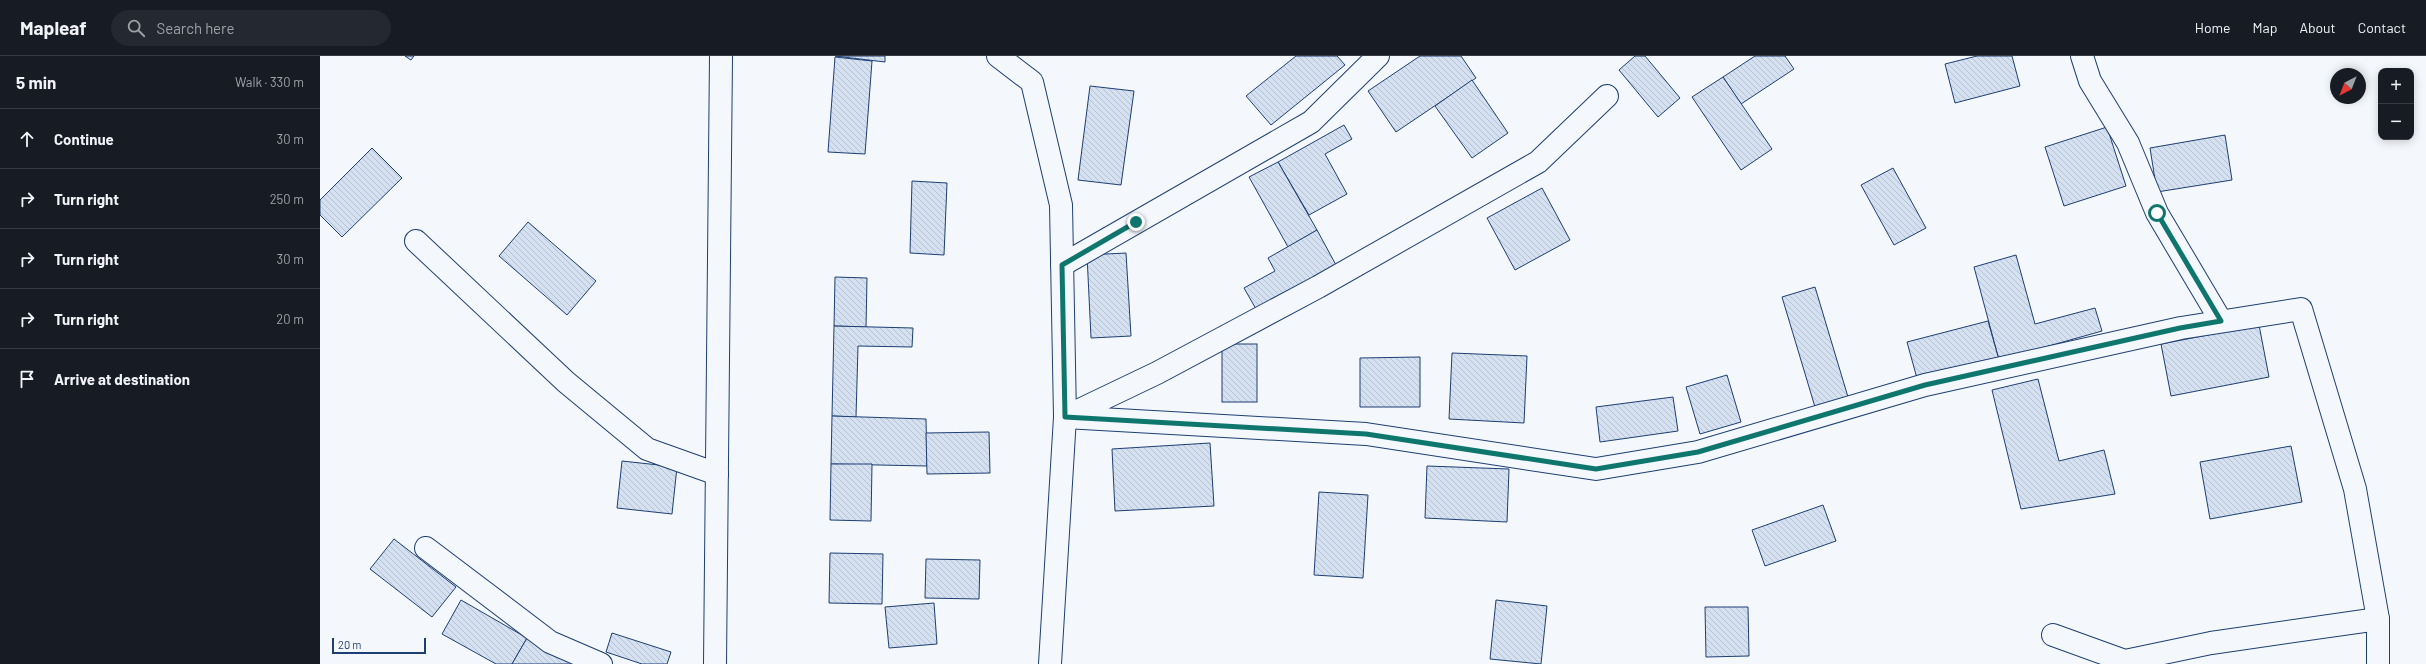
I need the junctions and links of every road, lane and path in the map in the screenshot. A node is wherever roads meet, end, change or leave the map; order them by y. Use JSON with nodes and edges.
{"nodes":[{"id":1,"x":720,"y":56,"type":"edge"},
{"id":2,"x":998,"y":56,"type":"edge"},
{"id":3,"x":1378,"y":56,"type":"edge"},
{"id":4,"x":2082,"y":56,"type":"edge"},
{"id":5,"x":1607,"y":96,"type":"dead end"},
{"id":6,"x":416,"y":241,"type":"dead end"},
{"id":7,"x":1062,"y":265,"type":"junction"},
{"id":8,"x":2221,"y":321,"type":"junction"},
{"id":9,"x":1065,"y":417,"type":"junction"},
{"id":10,"x":717,"y":474,"type":"junction"},
{"id":11,"x":426,"y":548,"type":"dead end"},
{"id":12,"x":2378,"y":619,"type":"junction"},
{"id":13,"x":2053,"y":636,"type":"dead end"},
{"id":14,"x":601,"y":664,"type":"edge"},
{"id":15,"x":715,"y":664,"type":"edge"},
{"id":16,"x":1050,"y":664,"type":"edge"},
{"id":17,"x":2378,"y":664,"type":"edge"}],
"edges":[{"from":1,"to":10,"type":"street"},
{"from":2,"to":7,"type":"street"},
{"from":3,"to":7,"type":"street"},
{"from":4,"to":8,"type":"street"},
{"from":5,"to":9,"type":"street"},
{"from":6,"to":10,"type":"street"},
{"from":7,"to":9,"type":"street"},
{"from":8,"to":9,"type":"street"},
{"from":8,"to":12,"type":"street"},
{"from":9,"to":16,"type":"street"},
{"from":10,"to":15,"type":"street"},
{"from":11,"to":14,"type":"street"},
{"from":12,"to":13,"type":"street"},
{"from":12,"to":17,"type":"street"}]}
